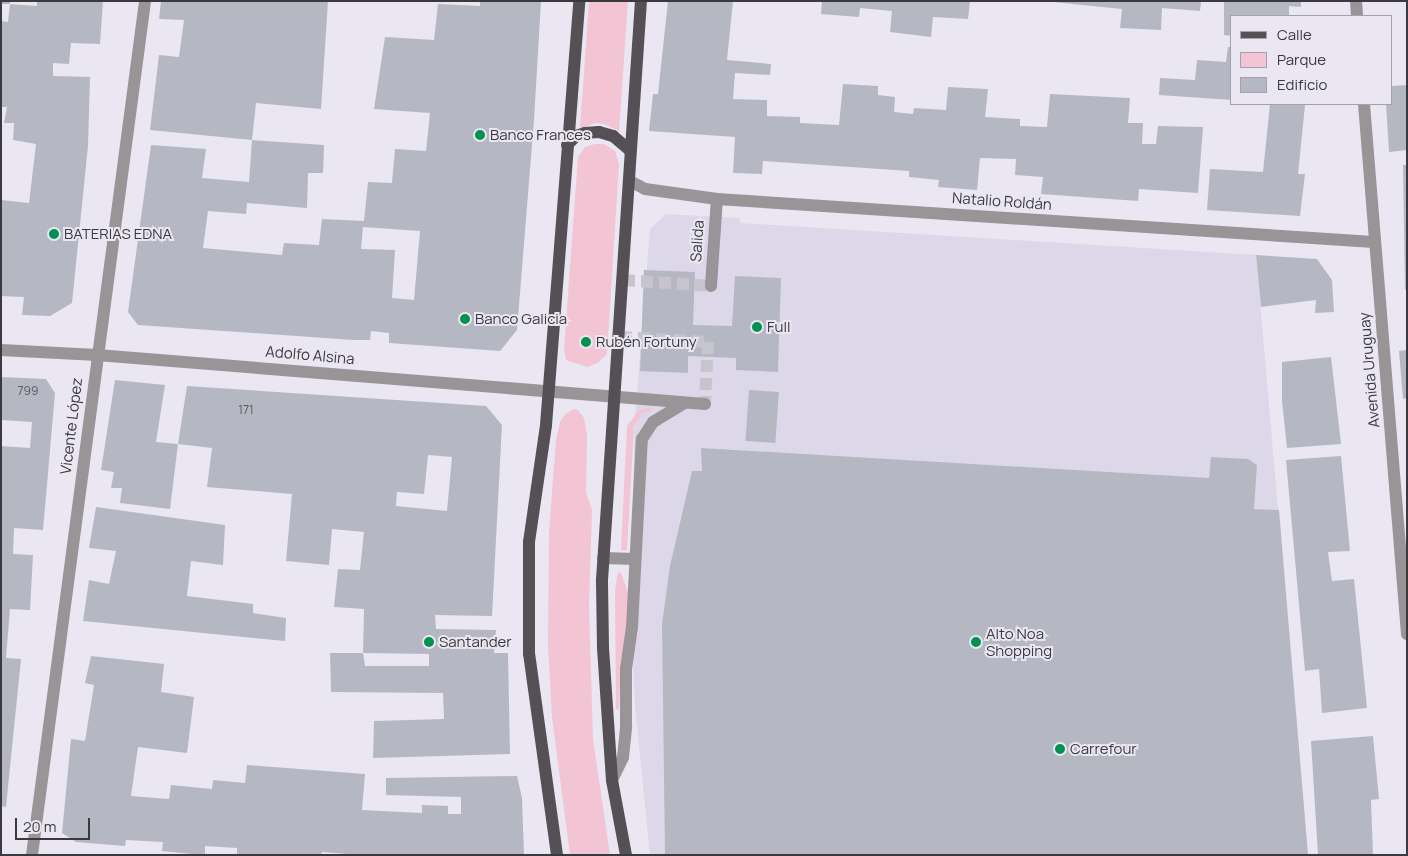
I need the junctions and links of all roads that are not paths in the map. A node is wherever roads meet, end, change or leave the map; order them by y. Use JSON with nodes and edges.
{"nodes":[{"id":1,"x":145,"y":1,"type":"edge"},
{"id":2,"x":579,"y":1,"type":"edge"},
{"id":3,"x":641,"y":1,"type":"edge"},
{"id":4,"x":1356,"y":1,"type":"edge"},
{"id":5,"x":1357,"y":15,"type":"edge"},
{"id":6,"x":1364,"y":105,"type":"edge"},
{"id":7,"x":568,"y":145,"type":"junction"},
{"id":8,"x":631,"y":151,"type":"junction"},
{"id":9,"x":630,"y":181,"type":"junction"},
{"id":10,"x":716,"y":198,"type":"junction"},
{"id":11,"x":1374,"y":242,"type":"junction"},
{"id":12,"x":711,"y":286,"type":"dead end"},
{"id":13,"x":1,"y":350,"type":"edge"},
{"id":14,"x":97,"y":355,"type":"junction"},
{"id":15,"x":549,"y":390,"type":"junction"},
{"id":16,"x":616,"y":397,"type":"junction"},
{"id":17,"x":685,"y":403,"type":"junction"},
{"id":18,"x":705,"y":404,"type":"dead end"},
{"id":19,"x":603,"y":558,"type":"junction"},
{"id":20,"x":635,"y":559,"type":"junction"},
{"id":21,"x":1407,"y":634,"type":"edge"},
{"id":22,"x":612,"y":780,"type":"junction"},
{"id":23,"x":32,"y":855,"type":"edge"},
{"id":24,"x":557,"y":855,"type":"edge"},
{"id":25,"x":626,"y":855,"type":"edge"}],
"edges":[{"from":1,"to":14,"type":"street","name":"Vicente López"},
{"from":2,"to":7,"type":"main road"},
{"from":3,"to":8,"type":"main road"},
{"from":4,"to":5,"type":"street"},
{"from":6,"to":11,"type":"street","name":"Avenida Uruguay"},
{"from":7,"to":8,"type":"main road"},
{"from":7,"to":15,"type":"main road"},
{"from":8,"to":9,"type":"main road"},
{"from":9,"to":10,"type":"street","name":"Natalio Roldán"},
{"from":9,"to":16,"type":"main road"},
{"from":10,"to":11,"type":"street","name":"Natalio Roldán"},
{"from":10,"to":12,"type":"street","name":"Salida"},
{"from":11,"to":21,"type":"street","name":"Avenida Uruguay"},
{"from":13,"to":14,"type":"street","name":"Adolfo Alsina"},
{"from":14,"to":15,"type":"street","name":"Adolfo Alsina"},
{"from":14,"to":23,"type":"street","name":"Vicente López"},
{"from":15,"to":16,"type":"street","name":"Adolfo Alsina"},
{"from":15,"to":24,"type":"main road"},
{"from":16,"to":17,"type":"street","name":"Adolfo Alsina"},
{"from":16,"to":19,"type":"main road"},
{"from":17,"to":18,"type":"street","name":"Adolfo Alsina"},
{"from":17,"to":20,"type":"street"},
{"from":19,"to":20,"type":"street"},
{"from":19,"to":22,"type":"main road"},
{"from":20,"to":22,"type":"street"},
{"from":22,"to":25,"type":"main road"}]}
